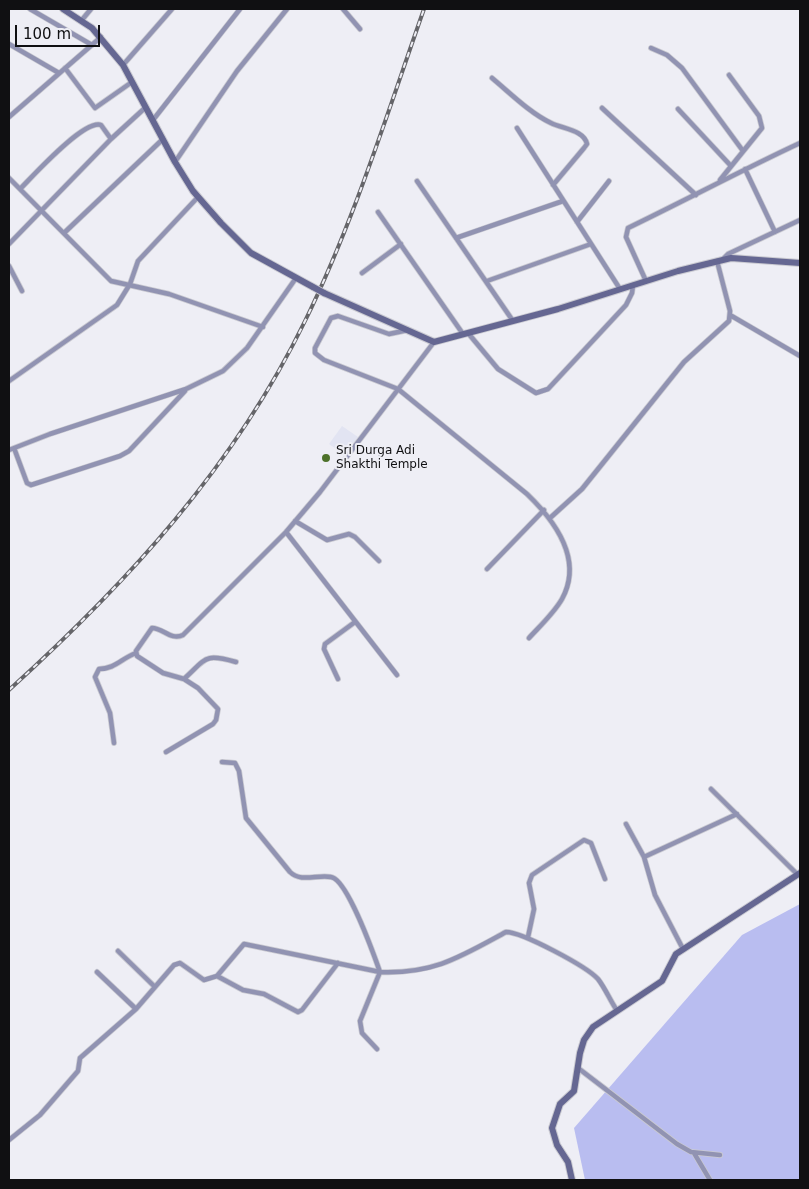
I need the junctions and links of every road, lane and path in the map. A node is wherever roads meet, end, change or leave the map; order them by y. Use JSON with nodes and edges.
{"nodes":[{"id":1,"x":30,"y":9,"type":"edge"},
{"id":2,"x":64,"y":9,"type":"edge"},
{"id":3,"x":91,"y":9,"type":"edge"},
{"id":4,"x":172,"y":9,"type":"edge"},
{"id":5,"x":240,"y":9,"type":"edge"},
{"id":6,"x":287,"y":9,"type":"edge"},
{"id":7,"x":343,"y":9,"type":"edge"},
{"id":8,"x":81,"y":21,"type":"junction"},
{"id":9,"x":360,"y":29,"type":"dead end"},
{"id":10,"x":101,"y":37,"type":"junction"},
{"id":11,"x":9,"y":44,"type":"edge"},
{"id":12,"x":92,"y":45,"type":"junction"},
{"id":13,"x":651,"y":48,"type":"dead end"},
{"id":14,"x":123,"y":65,"type":"junction"},
{"id":15,"x":65,"y":68,"type":"junction"},
{"id":16,"x":59,"y":73,"type":"junction"},
{"id":17,"x":729,"y":75,"type":"dead end"},
{"id":18,"x":492,"y":78,"type":"dead end"},
{"id":19,"x":132,"y":82,"type":"junction"},
{"id":20,"x":146,"y":107,"type":"junction"},
{"id":21,"x":602,"y":108,"type":"dead end"},
{"id":22,"x":678,"y":109,"type":"dead end"},
{"id":23,"x":9,"y":116,"type":"edge"},
{"id":24,"x":153,"y":120,"type":"junction"},
{"id":25,"x":517,"y":128,"type":"dead end"},
{"id":26,"x":111,"y":139,"type":"junction"},
{"id":27,"x":163,"y":139,"type":"junction"},
{"id":28,"x":800,"y":144,"type":"edge"},
{"id":29,"x":743,"y":151,"type":"junction"},
{"id":30,"x":175,"y":162,"type":"junction"},
{"id":31,"x":731,"y":166,"type":"junction"},
{"id":32,"x":745,"y":169,"type":"junction"},
{"id":33,"x":9,"y":178,"type":"edge"},
{"id":34,"x":416,"y":181,"type":"dead end"},
{"id":35,"x":609,"y":181,"type":"dead end"},
{"id":36,"x":719,"y":181,"type":"junction"},
{"id":37,"x":553,"y":185,"type":"junction"},
{"id":38,"x":20,"y":189,"type":"junction"},
{"id":39,"x":696,"y":195,"type":"junction"},
{"id":40,"x":198,"y":197,"type":"junction"},
{"id":41,"x":564,"y":201,"type":"junction"},
{"id":42,"x":42,"y":210,"type":"junction"},
{"id":43,"x":378,"y":212,"type":"dead end"},
{"id":44,"x":800,"y":220,"type":"edge"},
{"id":45,"x":577,"y":222,"type":"junction"},
{"id":46,"x":775,"y":232,"type":"junction"},
{"id":47,"x":64,"y":233,"type":"junction"},
{"id":48,"x":456,"y":238,"type":"junction"},
{"id":49,"x":9,"y":244,"type":"edge"},
{"id":50,"x":401,"y":244,"type":"junction"},
{"id":51,"x":591,"y":244,"type":"junction"},
{"id":52,"x":720,"y":261,"type":"junction"},
{"id":53,"x":800,"y":263,"type":"edge"},
{"id":54,"x":9,"y":266,"type":"edge"},
{"id":55,"x":362,"y":273,"type":"dead end"},
{"id":56,"x":296,"y":278,"type":"junction"},
{"id":57,"x":487,"y":281,"type":"junction"},
{"id":58,"x":646,"y":281,"type":"junction"},
{"id":59,"x":130,"y":284,"type":"junction"},
{"id":60,"x":633,"y":285,"type":"junction"},
{"id":61,"x":620,"y":289,"type":"junction"},
{"id":62,"x":22,"y":291,"type":"dead end"},
{"id":63,"x":730,"y":315,"type":"junction"},
{"id":64,"x":513,"y":321,"type":"junction"},
{"id":65,"x":263,"y":327,"type":"junction"},
{"id":66,"x":408,"y":330,"type":"junction"},
{"id":67,"x":465,"y":334,"type":"junction"},
{"id":68,"x":434,"y":342,"type":"junction"},
{"id":69,"x":800,"y":356,"type":"edge"},
{"id":70,"x":9,"y":381,"type":"edge"},
{"id":71,"x":398,"y":389,"type":"junction"},
{"id":72,"x":186,"y":390,"type":"junction"},
{"id":73,"x":11,"y":449,"type":"edge"},
{"id":74,"x":544,"y":510,"type":"junction"},
{"id":75,"x":550,"y":518,"type":"junction"},
{"id":76,"x":295,"y":520,"type":"junction"},
{"id":77,"x":286,"y":532,"type":"junction"},
{"id":78,"x":379,"y":561,"type":"dead end"},
{"id":79,"x":487,"y":569,"type":"dead end"},
{"id":80,"x":355,"y":622,"type":"junction"},
{"id":81,"x":529,"y":638,"type":"dead end"},
{"id":82,"x":136,"y":653,"type":"junction"},
{"id":83,"x":236,"y":662,"type":"dead end"},
{"id":84,"x":397,"y":675,"type":"dead end"},
{"id":85,"x":184,"y":678,"type":"junction"},
{"id":86,"x":338,"y":679,"type":"dead end"},
{"id":87,"x":114,"y":743,"type":"dead end"},
{"id":88,"x":166,"y":752,"type":"dead end"},
{"id":89,"x":222,"y":762,"type":"dead end"},
{"id":90,"x":711,"y":789,"type":"dead end"},
{"id":91,"x":737,"y":814,"type":"junction"},
{"id":92,"x":626,"y":824,"type":"dead end"},
{"id":93,"x":644,"y":857,"type":"junction"},
{"id":94,"x":799,"y":874,"type":"edge"},
{"id":95,"x":606,"y":879,"type":"dead end"},
{"id":96,"x":528,"y":937,"type":"junction"},
{"id":97,"x":683,"y":949,"type":"junction"},
{"id":98,"x":118,"y":950,"type":"dead end"},
{"id":99,"x":338,"y":963,"type":"junction"},
{"id":100,"x":97,"y":972,"type":"dead end"},
{"id":101,"x":380,"y":972,"type":"junction"},
{"id":102,"x":217,"y":976,"type":"junction"},
{"id":103,"x":155,"y":987,"type":"junction"},
{"id":104,"x":136,"y":1009,"type":"junction"},
{"id":105,"x":616,"y":1009,"type":"junction"},
{"id":106,"x":377,"y":1049,"type":"dead end"},
{"id":107,"x":578,"y":1068,"type":"junction"},
{"id":108,"x":9,"y":1140,"type":"edge"},
{"id":109,"x":694,"y":1153,"type":"junction"},
{"id":110,"x":720,"y":1156,"type":"dead end"},
{"id":111,"x":572,"y":1180,"type":"edge"},
{"id":112,"x":710,"y":1180,"type":"edge"}],
"edges":[{"from":1,"to":12,"type":"street"},
{"from":2,"to":8,"type":"street"},
{"from":3,"to":8,"type":"street"},
{"from":4,"to":14,"type":"street"},
{"from":5,"to":24,"type":"street"},
{"from":6,"to":30,"type":"street"},
{"from":7,"to":9,"type":"street"},
{"from":8,"to":10,"type":"street"},
{"from":10,"to":12,"type":"street"},
{"from":10,"to":14,"type":"street"},
{"from":11,"to":16,"type":"street"},
{"from":12,"to":15,"type":"street"},
{"from":13,"to":29,"type":"street"},
{"from":14,"to":19,"type":"street"},
{"from":15,"to":16,"type":"street"},
{"from":15,"to":19,"type":"street"},
{"from":16,"to":23,"type":"street"},
{"from":17,"to":29,"type":"street"},
{"from":18,"to":37,"type":"street"},
{"from":19,"to":20,"type":"street"},
{"from":20,"to":24,"type":"street"},
{"from":20,"to":26,"type":"street"},
{"from":21,"to":39,"type":"street"},
{"from":22,"to":31,"type":"street"},
{"from":24,"to":27,"type":"street"},
{"from":25,"to":37,"type":"street"},
{"from":26,"to":38,"type":"street"},
{"from":26,"to":42,"type":"street"},
{"from":27,"to":30,"type":"street"},
{"from":27,"to":47,"type":"street"},
{"from":28,"to":32,"type":"street"},
{"from":29,"to":31,"type":"street"},
{"from":30,"to":40,"type":"street"},
{"from":31,"to":36,"type":"street"},
{"from":32,"to":36,"type":"street"},
{"from":32,"to":46,"type":"street"},
{"from":33,"to":38,"type":"street"},
{"from":34,"to":48,"type":"street"},
{"from":35,"to":45,"type":"street"},
{"from":36,"to":39,"type":"street"},
{"from":37,"to":41,"type":"street"},
{"from":38,"to":42,"type":"street"},
{"from":39,"to":58,"type":"street"},
{"from":40,"to":56,"type":"street"},
{"from":40,"to":59,"type":"street"},
{"from":41,"to":45,"type":"street"},
{"from":41,"to":48,"type":"street"},
{"from":42,"to":47,"type":"street"},
{"from":42,"to":49,"type":"street"},
{"from":43,"to":50,"type":"street"},
{"from":44,"to":46,"type":"street"},
{"from":45,"to":51,"type":"street"},
{"from":46,"to":52,"type":"street"},
{"from":47,"to":59,"type":"street"},
{"from":48,"to":57,"type":"street"},
{"from":50,"to":55,"type":"street"},
{"from":50,"to":67,"type":"street"},
{"from":51,"to":57,"type":"street"},
{"from":51,"to":61,"type":"street"},
{"from":52,"to":53,"type":"street"},
{"from":52,"to":58,"type":"street"},
{"from":52,"to":63,"type":"street"},
{"from":54,"to":62,"type":"street"},
{"from":56,"to":65,"type":"street"},
{"from":56,"to":66,"type":"street","bridge":true},
{"from":57,"to":64,"type":"street"},
{"from":58,"to":60,"type":"street"},
{"from":59,"to":65,"type":"street"},
{"from":59,"to":70,"type":"street"},
{"from":60,"to":61,"type":"street"},
{"from":60,"to":67,"type":"street"},
{"from":61,"to":64,"type":"street"},
{"from":63,"to":69,"type":"street"},
{"from":63,"to":75,"type":"street"},
{"from":64,"to":67,"type":"street"},
{"from":65,"to":72,"type":"street"},
{"from":66,"to":68,"type":"street"},
{"from":66,"to":71,"type":"street"},
{"from":67,"to":68,"type":"street"},
{"from":68,"to":71,"type":"street"},
{"from":71,"to":74,"type":"street"},
{"from":71,"to":76,"type":"street"},
{"from":72,"to":73,"type":"street"},
{"from":72,"to":73,"type":"street"},
{"from":74,"to":75,"type":"street"},
{"from":74,"to":79,"type":"street"},
{"from":75,"to":81,"type":"street"},
{"from":76,"to":77,"type":"street"},
{"from":76,"to":78,"type":"street"},
{"from":77,"to":80,"type":"street"},
{"from":77,"to":82,"type":"street"},
{"from":80,"to":84,"type":"street"},
{"from":80,"to":86,"type":"street"},
{"from":82,"to":85,"type":"street"},
{"from":82,"to":87,"type":"street"},
{"from":83,"to":85,"type":"street"},
{"from":85,"to":88,"type":"street"},
{"from":89,"to":101,"type":"street"},
{"from":90,"to":91,"type":"street"},
{"from":91,"to":93,"type":"street"},
{"from":91,"to":94,"type":"street"},
{"from":92,"to":93,"type":"street"},
{"from":93,"to":97,"type":"street"},
{"from":94,"to":97,"type":"street"},
{"from":95,"to":96,"type":"street"},
{"from":96,"to":101,"type":"street"},
{"from":96,"to":105,"type":"street"},
{"from":97,"to":105,"type":"street"},
{"from":98,"to":103,"type":"street"},
{"from":99,"to":101,"type":"street"},
{"from":99,"to":102,"type":"street"},
{"from":99,"to":102,"type":"street"},
{"from":100,"to":104,"type":"street"},
{"from":101,"to":106,"type":"street"},
{"from":102,"to":103,"type":"street"},
{"from":103,"to":104,"type":"street"},
{"from":104,"to":108,"type":"street"},
{"from":105,"to":107,"type":"street"},
{"from":107,"to":109,"type":"street"},
{"from":107,"to":111,"type":"street"},
{"from":109,"to":110,"type":"street"},
{"from":109,"to":112,"type":"street"}]}
